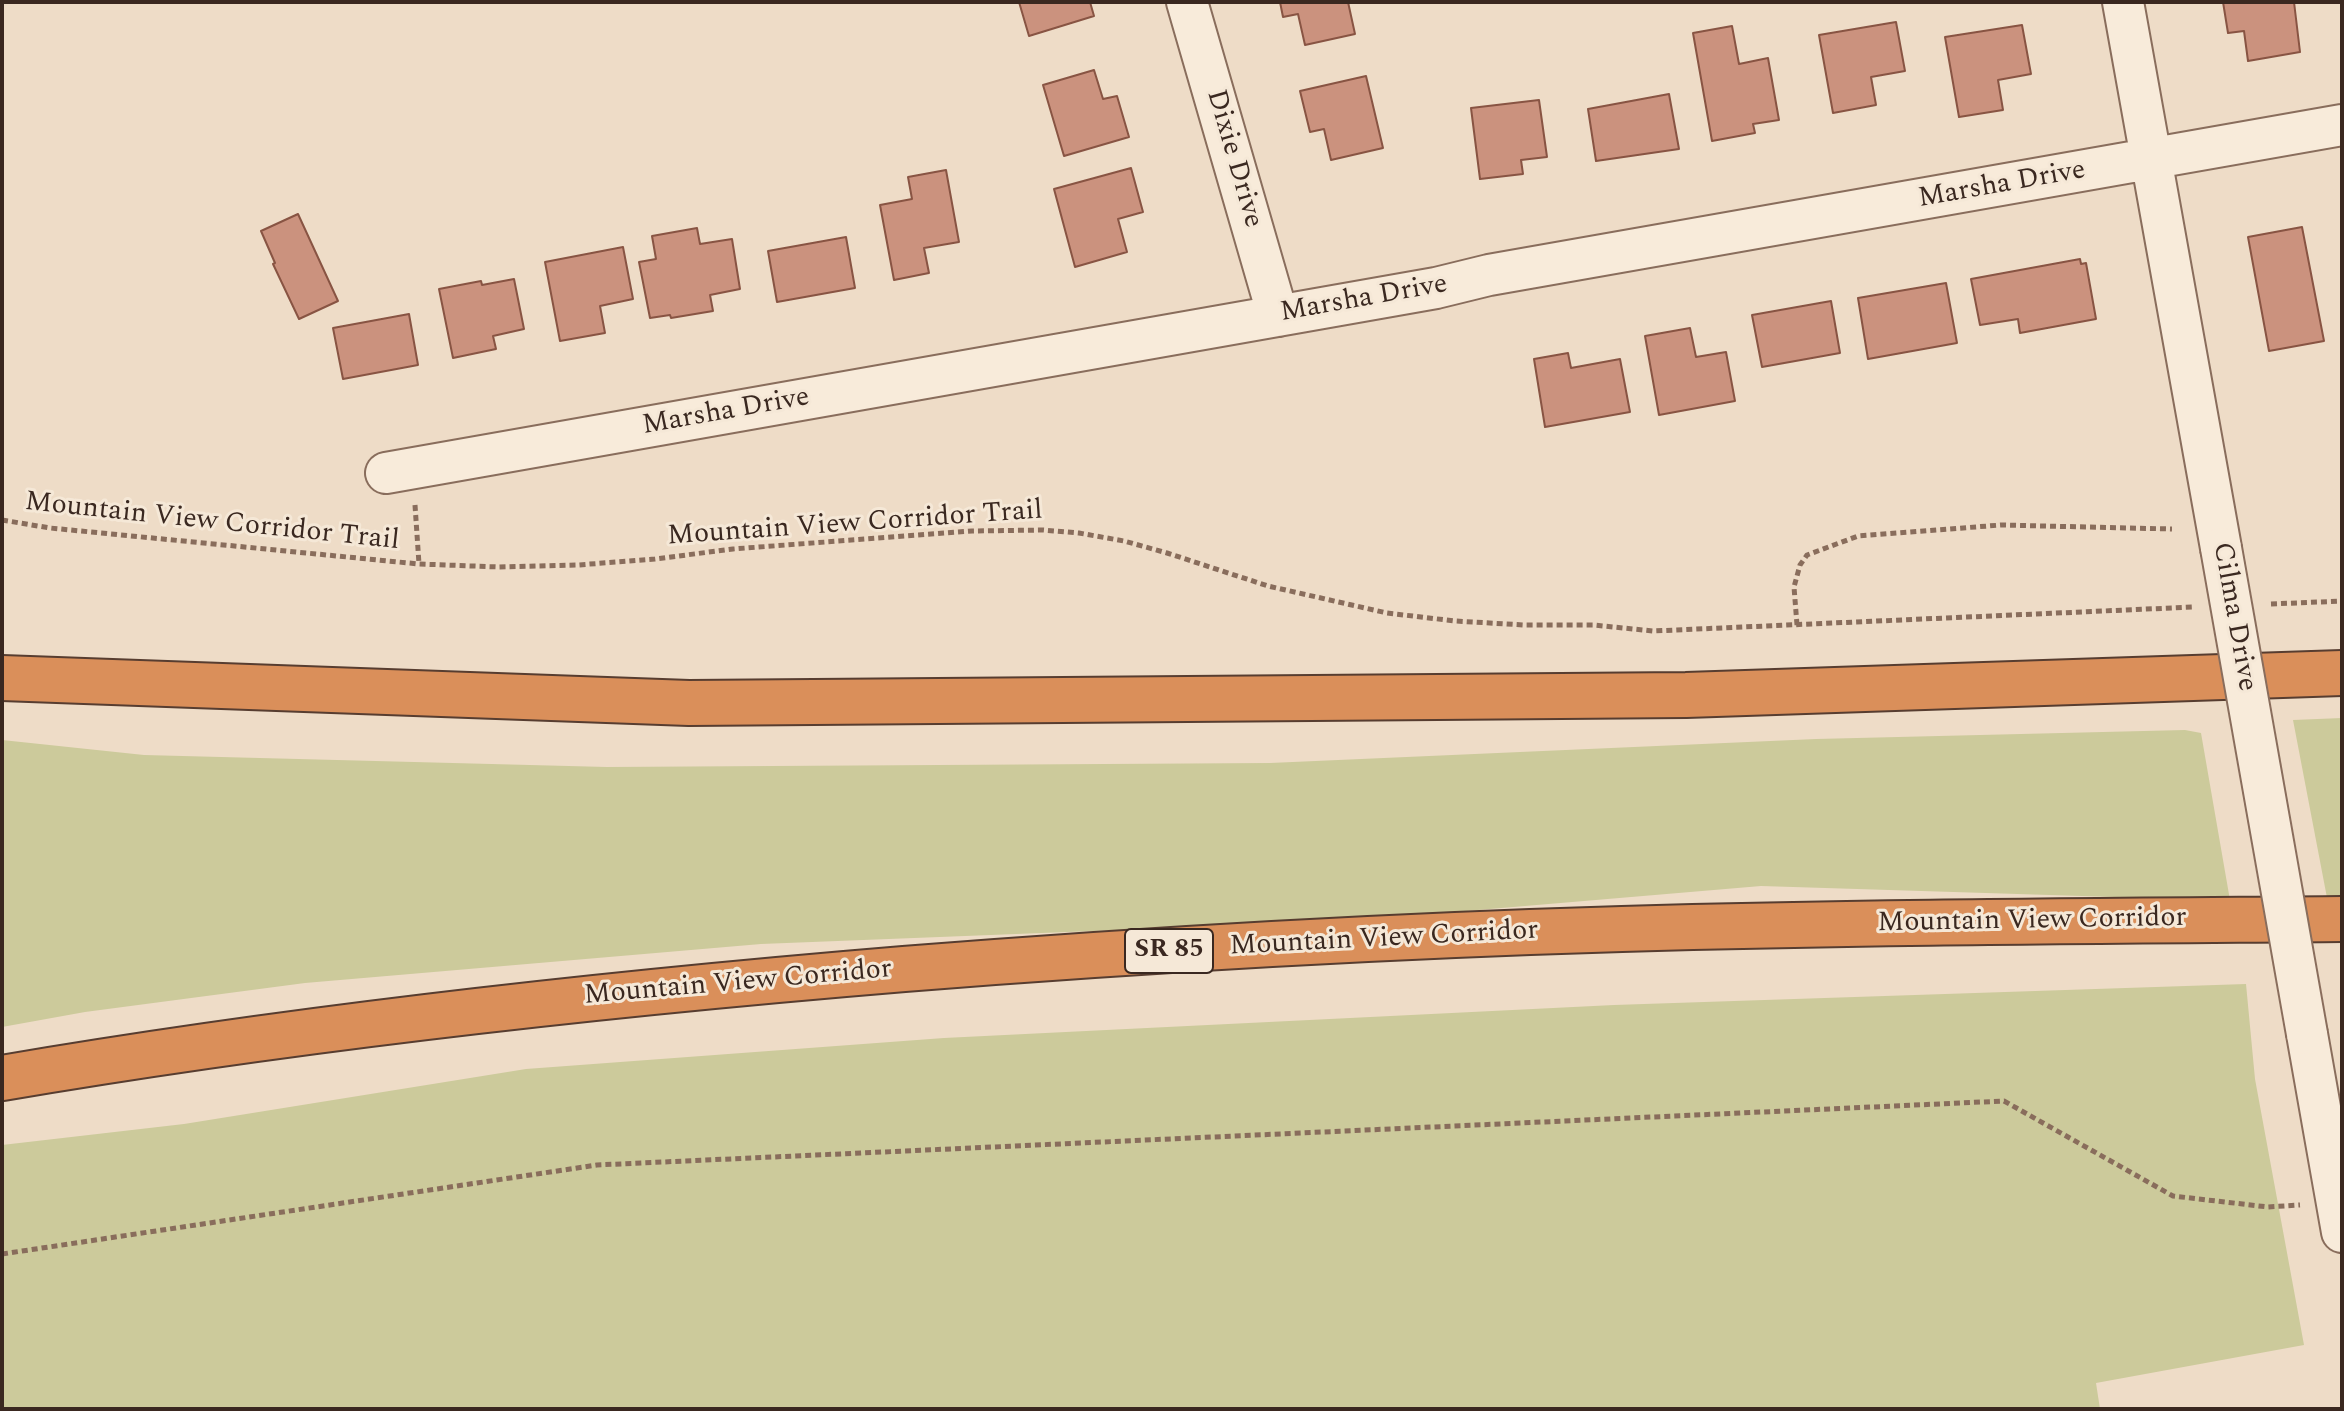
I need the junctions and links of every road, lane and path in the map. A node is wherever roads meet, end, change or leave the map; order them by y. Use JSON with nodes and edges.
{"nodes":[{"id":1,"x":1187,"y":2,"type":"edge"},
{"id":2,"x":2123,"y":2,"type":"edge"},
{"id":3,"x":2342,"y":125,"type":"edge"},
{"id":4,"x":2151,"y":158,"type":"junction"},
{"id":5,"x":1278,"y":316,"type":"junction"},
{"id":6,"x":386,"y":473,"type":"dead end"},
{"id":7,"x":415,"y":500,"type":"dead end"},
{"id":8,"x":2,"y":520,"type":"edge"},
{"id":9,"x":2172,"y":529,"type":"dead end"},
{"id":10,"x":419,"y":564,"type":"junction"},
{"id":11,"x":2342,"y":601,"type":"edge"},
{"id":12,"x":2266,"y":604,"type":"dead end"},
{"id":13,"x":2205,"y":606,"type":"dead end"},
{"id":14,"x":1797,"y":625,"type":"junction"},
{"id":15,"x":2342,"y":673,"type":"edge"},
{"id":16,"x":2,"y":678,"type":"edge"},
{"id":17,"x":2342,"y":919,"type":"edge"},
{"id":18,"x":2,"y":1078,"type":"edge"},
{"id":19,"x":2340,"y":1217,"type":"edge"},
{"id":20,"x":2,"y":1254,"type":"edge"}],
"edges":[{"from":1,"to":5,"type":"street","name":"Dixie Drive"},
{"from":2,"to":4,"type":"street","name":"Cilma Drive"},
{"from":3,"to":4,"type":"street","name":"Marsha Drive"},
{"from":4,"to":5,"type":"street","name":"Marsha Drive"},
{"from":4,"to":19,"type":"street","name":"Cilma Drive","bridge":true},
{"from":5,"to":6,"type":"street","name":"Marsha Drive"},
{"from":7,"to":10,"type":"path"},
{"from":8,"to":10,"type":"path","name":"Mountain View Corridor Trail"},
{"from":9,"to":14,"type":"path"},
{"from":10,"to":14,"type":"path","name":"Mountain View Corridor Trail"},
{"from":11,"to":12,"type":"path"},
{"from":13,"to":14,"type":"path","name":"Mountain View Corridor Trail"},
{"from":15,"to":16,"type":"highway"},
{"from":17,"to":18,"type":"highway","name":"Mountain View Corridor","number":"SR 85"},
{"from":19,"to":20,"type":"path"}]}
